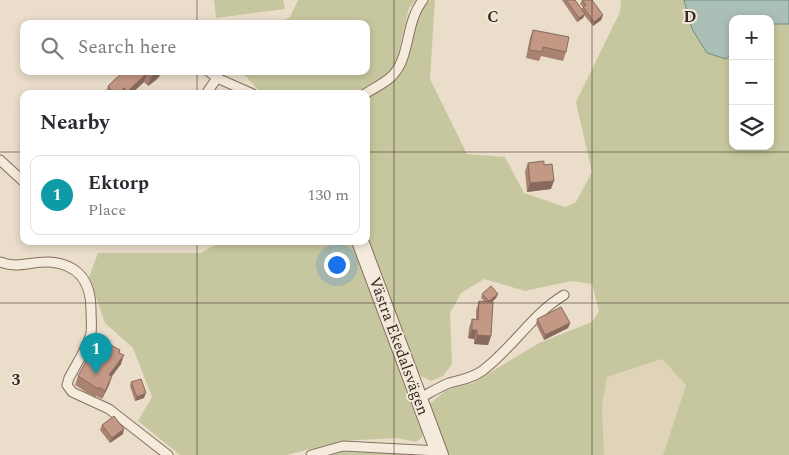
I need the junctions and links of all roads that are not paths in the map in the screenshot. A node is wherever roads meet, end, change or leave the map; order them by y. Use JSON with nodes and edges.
{"nodes":[{"id":1,"x":423,"y":0,"type":"edge"},
{"id":2,"x":214,"y":75,"type":"edge"},
{"id":3,"x":218,"y":78,"type":"junction"},
{"id":4,"x":209,"y":90,"type":"edge"},
{"id":5,"x":244,"y":90,"type":"edge"},
{"id":6,"x":370,"y":91,"type":"edge"},
{"id":7,"x":0,"y":160,"type":"edge"},
{"id":8,"x":20,"y":178,"type":"edge"},
{"id":9,"x":361,"y":245,"type":"edge"},
{"id":10,"x":0,"y":262,"type":"edge"},
{"id":11,"x":564,"y":295,"type":"dead end"},
{"id":12,"x":418,"y":399,"type":"junction"},
{"id":13,"x":440,"y":453,"type":"edge"},
{"id":14,"x":168,"y":455,"type":"edge"},
{"id":15,"x":311,"y":455,"type":"edge"}],
"edges":[{"from":1,"to":6,"type":"lane"},
{"from":2,"to":3,"type":"lane"},
{"from":3,"to":4,"type":"lane"},
{"from":3,"to":5,"type":"lane"},
{"from":7,"to":8,"type":"lane"},
{"from":9,"to":12,"type":"street","name":"Västra Ekedalsvägen"},
{"from":10,"to":14,"type":"lane"},
{"from":11,"to":12,"type":"lane"},
{"from":12,"to":13,"type":"street","name":"Västra Ekedalsvägen"},
{"from":13,"to":15,"type":"lane","name":"Västra Ekedalsvägen"}]}
